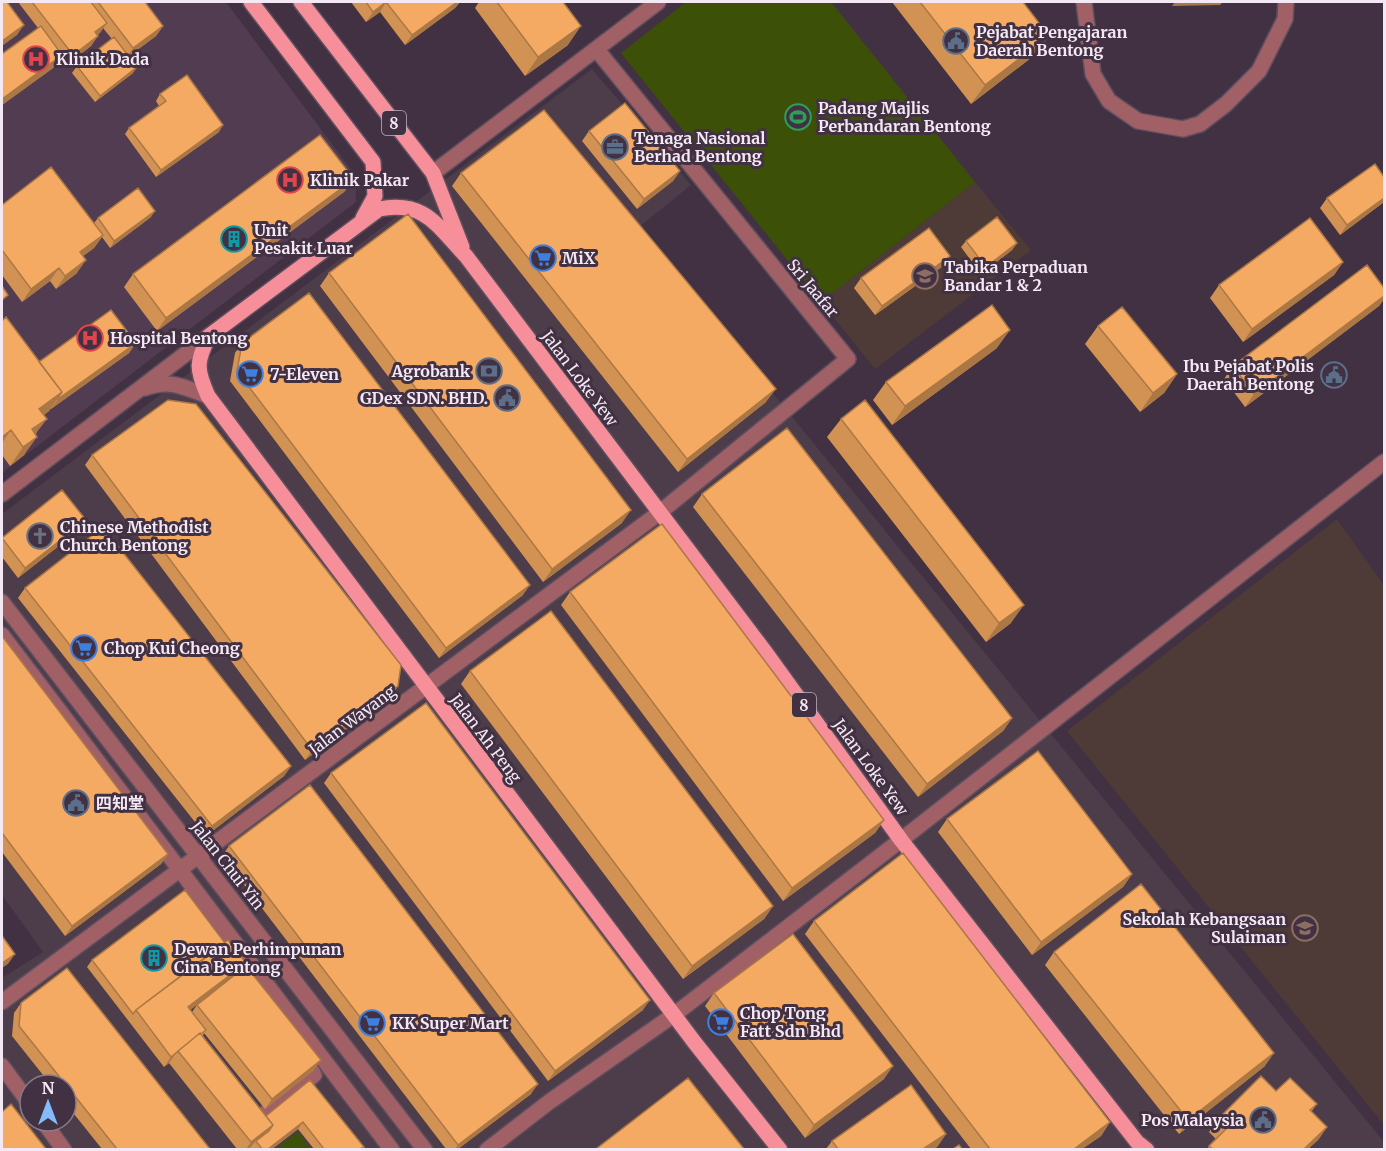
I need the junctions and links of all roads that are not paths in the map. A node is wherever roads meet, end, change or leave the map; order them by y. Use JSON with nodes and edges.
{"nodes":[{"id":1,"x":251,"y":2,"type":"edge"},
{"id":2,"x":301,"y":2,"type":"edge"},
{"id":3,"x":658,"y":2,"type":"edge"},
{"id":4,"x":1084,"y":2,"type":"edge"},
{"id":5,"x":1286,"y":2,"type":"edge"},
{"id":6,"x":597,"y":50,"type":"junction"},
{"id":7,"x":433,"y":174,"type":"junction"},
{"id":8,"x":362,"y":221,"type":"junction"},
{"id":9,"x":466,"y":256,"type":"junction"},
{"id":10,"x":209,"y":336,"type":"junction"},
{"id":11,"x":134,"y":392,"type":"junction"},
{"id":12,"x":207,"y":396,"type":"junction"},
{"id":13,"x":1384,"y":462,"type":"edge"},
{"id":14,"x":2,"y":494,"type":"edge"},
{"id":15,"x":659,"y":513,"type":"junction"},
{"id":16,"x":2,"y":602,"type":"edge"},
{"id":17,"x":2,"y":635,"type":"edge"},
{"id":18,"x":425,"y":688,"type":"junction"},
{"id":19,"x":901,"y":840,"type":"junction"},
{"id":20,"x":198,"y":856,"type":"junction"},
{"id":21,"x":180,"y":870,"type":"junction"},
{"id":22,"x":2,"y":1002,"type":"edge"},
{"id":23,"x":675,"y":1014,"type":"junction"},
{"id":24,"x":2,"y":1066,"type":"edge"},
{"id":25,"x":312,"y":1071,"type":"edge"},
{"id":26,"x":18,"y":1088,"type":"edge"},
{"id":27,"x":253,"y":1123,"type":"edge"},
{"id":28,"x":52,"y":1133,"type":"edge"},
{"id":29,"x":1137,"y":1147,"type":"edge"},
{"id":30,"x":64,"y":1149,"type":"edge"},
{"id":31,"x":392,"y":1149,"type":"edge"},
{"id":32,"x":425,"y":1149,"type":"edge"},
{"id":33,"x":487,"y":1149,"type":"edge"},
{"id":34,"x":780,"y":1149,"type":"edge"}],
"edges":[{"from":1,"to":8,"type":"main road","number":"8"},
{"from":2,"to":7,"type":"main road","number":"8"},
{"from":3,"to":6,"type":"street"},
{"from":4,"to":5,"type":"street"},
{"from":6,"to":7,"type":"street"},
{"from":6,"to":15,"type":"street","name":"Sri Jaafar"},
{"from":7,"to":9,"type":"main road","number":"8"},
{"from":8,"to":9,"type":"main road"},
{"from":8,"to":10,"type":"main road"},
{"from":9,"to":15,"type":"main road","name":"Jalan Loke Yew","number":"8"},
{"from":10,"to":11,"type":"street"},
{"from":10,"to":12,"type":"main road","name":"Jalan Ah Peng"},
{"from":11,"to":12,"type":"street"},
{"from":11,"to":14,"type":"street"},
{"from":12,"to":18,"type":"main road","name":"Jalan Ah Peng"},
{"from":13,"to":19,"type":"street"},
{"from":15,"to":18,"type":"street","name":"Jalan Wayang"},
{"from":15,"to":19,"type":"main road","name":"Jalan Loke Yew","number":"8"},
{"from":16,"to":20,"type":"street","name":"Jalan Chui Yin"},
{"from":17,"to":21,"type":"street"},
{"from":18,"to":20,"type":"street","name":"Jalan Wayang"},
{"from":18,"to":23,"type":"main road","name":"Jalan Ah Peng"},
{"from":19,"to":23,"type":"street"},
{"from":19,"to":29,"type":"main road","name":"Jalan Loke Yew","number":"8"},
{"from":20,"to":21,"type":"street","name":"Jalan Wayang"},
{"from":20,"to":32,"type":"street","name":"Jalan Chui Yin"},
{"from":21,"to":22,"type":"street","name":"Jalan Wayang"},
{"from":21,"to":31,"type":"street"},
{"from":23,"to":33,"type":"street"},
{"from":23,"to":34,"type":"main road","name":"Jalan Ah Peng"},
{"from":24,"to":26,"type":"street"},
{"from":25,"to":27,"type":"street"},
{"from":28,"to":30,"type":"street"}]}
